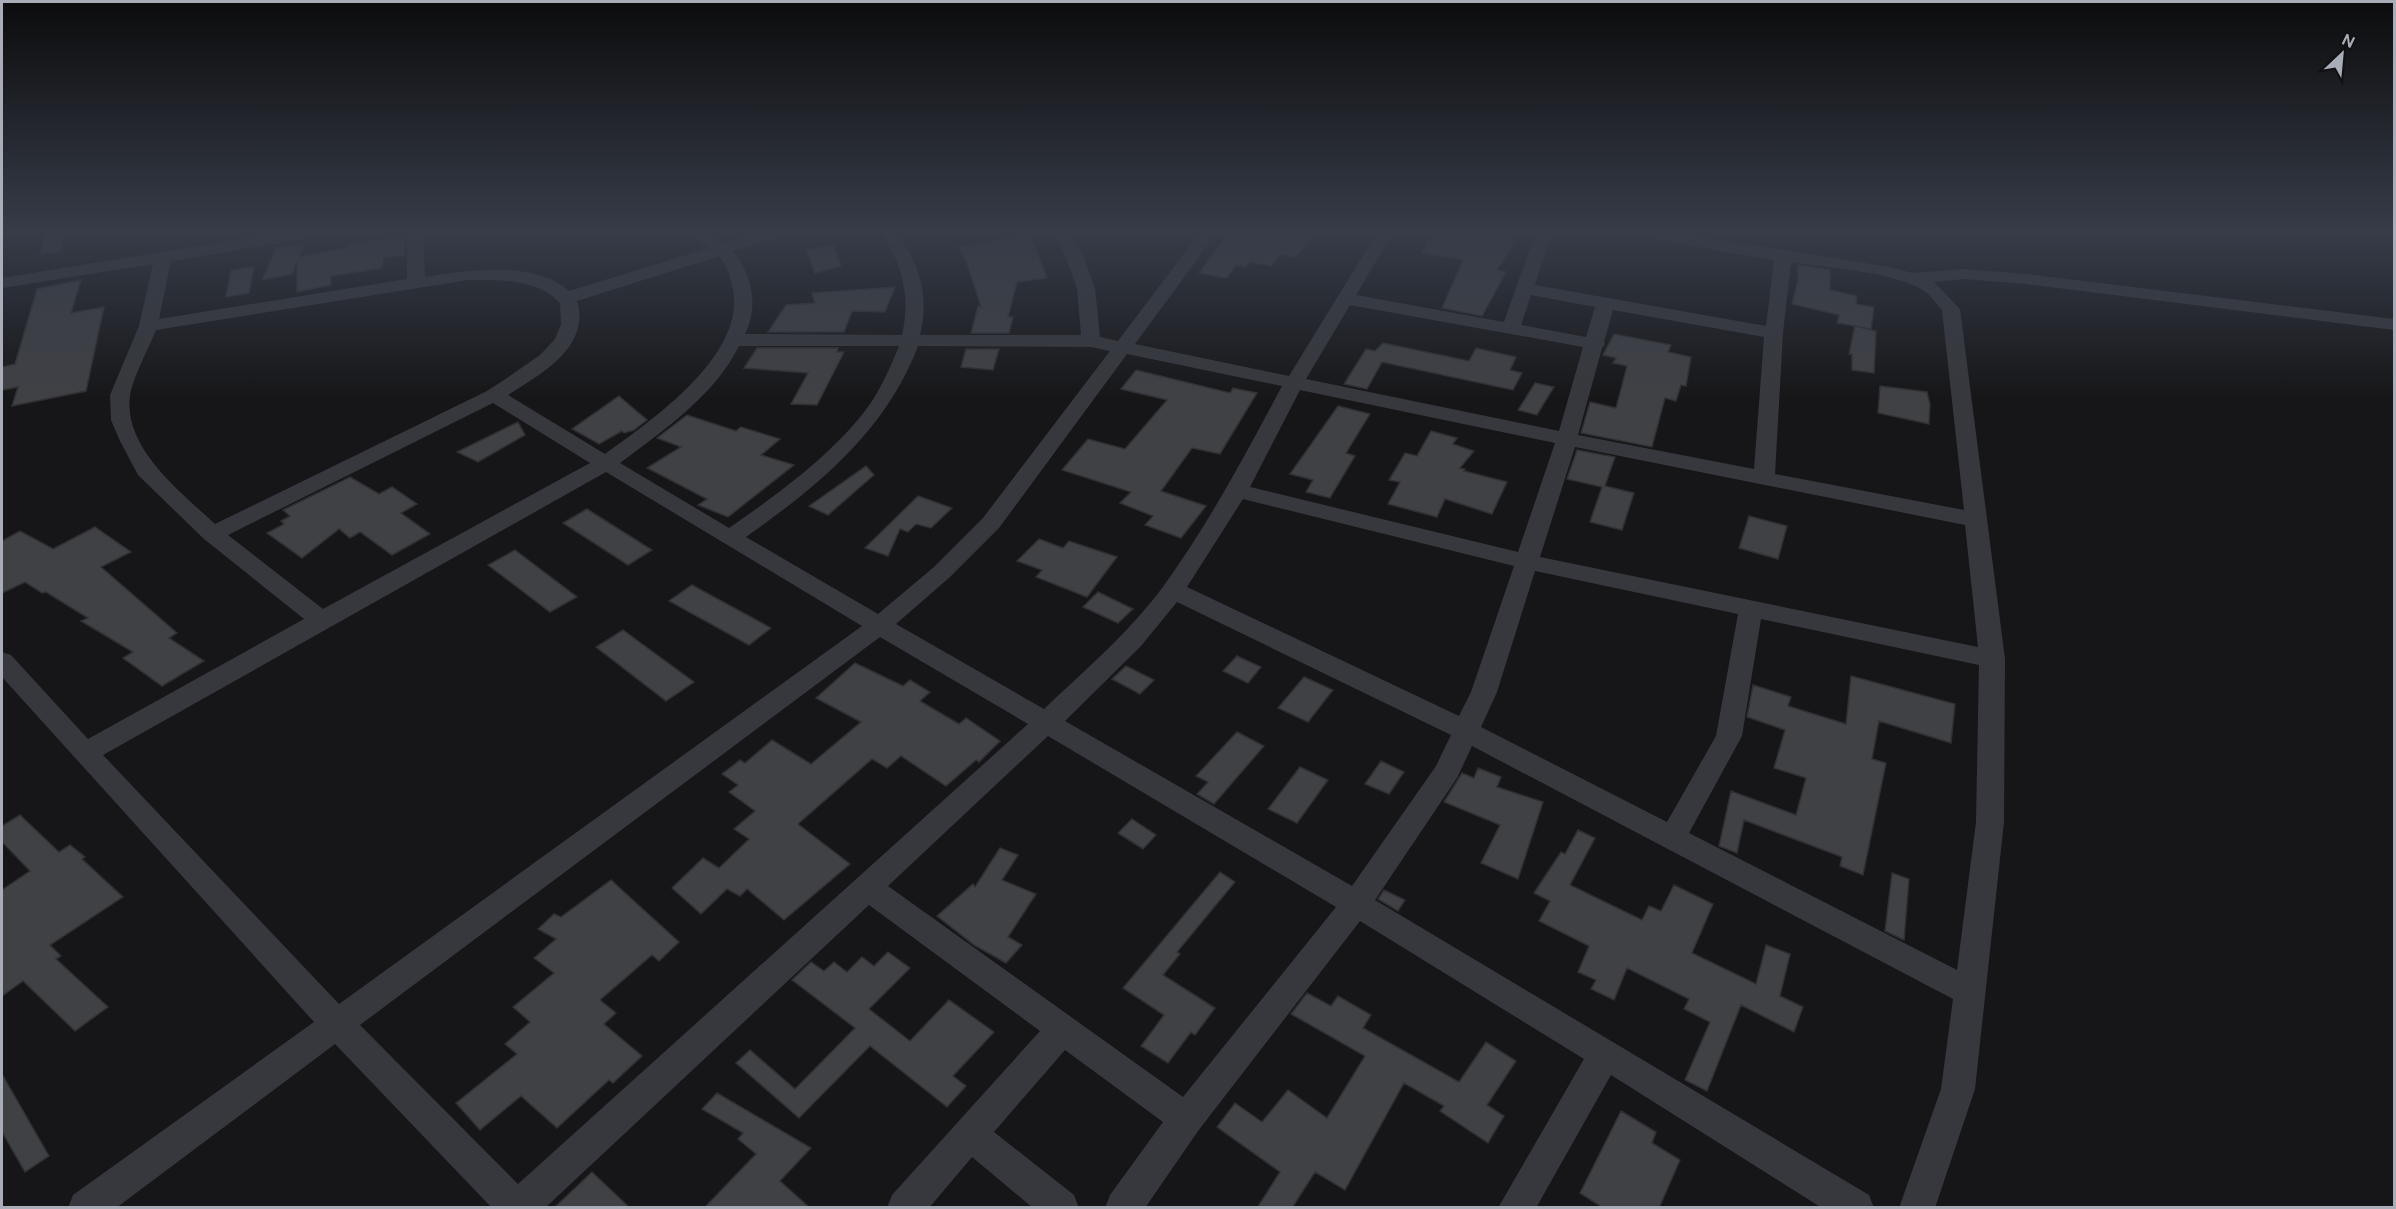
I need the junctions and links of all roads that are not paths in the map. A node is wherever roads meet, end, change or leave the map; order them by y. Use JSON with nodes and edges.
{"nodes":[{"id":1,"x":156,"y":287,"type":"edge"},
{"id":2,"x":383,"y":287,"type":"edge"},
{"id":3,"x":548,"y":287,"type":"edge"},
{"id":4,"x":600,"y":287,"type":"edge"},
{"id":5,"x":742,"y":287,"type":"edge"},
{"id":6,"x":914,"y":287,"type":"edge"},
{"id":7,"x":1086,"y":287,"type":"edge"},
{"id":8,"x":1167,"y":287,"type":"edge"},
{"id":9,"x":1353,"y":287,"type":"edge"},
{"id":10,"x":1779,"y":287,"type":"edge"},
{"id":11,"x":1931,"y":287,"type":"edge"},
{"id":12,"x":2093,"y":287,"type":"edge"},
{"id":13,"x":1526,"y":289,"type":"joint"},
{"id":14,"x":567,"y":298,"type":"junction"},
{"id":15,"x":1346,"y":299,"type":"junction"},
{"id":16,"x":1605,"y":304,"type":"junction"},
{"id":17,"x":2394,"y":325,"type":"edge"},
{"id":18,"x":148,"y":326,"type":"junction"},
{"id":19,"x":1510,"y":328,"type":"junction"},
{"id":20,"x":1774,"y":333,"type":"junction"},
{"id":21,"x":910,"y":339,"type":"junction"},
{"id":22,"x":733,"y":340,"type":"junction"},
{"id":23,"x":1091,"y":341,"type":"junction"},
{"id":24,"x":1596,"y":344,"type":"junction"},
{"id":25,"x":1121,"y":348,"type":"junction"},
{"id":26,"x":1294,"y":383,"type":"junction"},
{"id":27,"x":494,"y":395,"type":"junction"},
{"id":28,"x":1567,"y":439,"type":"junction"},
{"id":29,"x":605,"y":464,"type":"junction"},
{"id":30,"x":1764,"y":478,"type":"junction"},
{"id":31,"x":1238,"y":491,"type":"junction"},
{"id":32,"x":1976,"y":520,"type":"junction"},
{"id":33,"x":213,"y":534,"type":"junction"},
{"id":34,"x":730,"y":538,"type":"junction"},
{"id":35,"x":1528,"y":562,"type":"junction"},
{"id":36,"x":1173,"y":590,"type":"junction"},
{"id":37,"x":1751,"y":609,"type":"junction"},
{"id":38,"x":321,"y":620,"type":"junction"},
{"id":39,"x":879,"y":626,"type":"junction"},
{"id":40,"x":1992,"y":658,"type":"junction"},
{"id":41,"x":6,"y":674,"type":"edge"},
{"id":42,"x":1047,"y":722,"type":"junction"},
{"id":43,"x":1466,"y":731,"type":"junction"},
{"id":44,"x":85,"y":753,"type":"junction"},
{"id":45,"x":1672,"y":839,"type":"junction"},
{"id":46,"x":867,"y":887,"type":"junction"},
{"id":47,"x":1356,"y":904,"type":"junction"},
{"id":48,"x":1969,"y":992,"type":"junction"},
{"id":49,"x":337,"y":1024,"type":"junction"},
{"id":50,"x":1062,"y":1029,"type":"junction"},
{"id":51,"x":1605,"y":1054,"type":"junction"},
{"id":52,"x":1186,"y":1119,"type":"junction"},
{"id":53,"x":970,"y":1134,"type":"junction"},
{"id":54,"x":86,"y":1208,"type":"edge"},
{"id":55,"x":517,"y":1208,"type":"edge"},
{"id":56,"x":906,"y":1208,"type":"edge"},
{"id":57,"x":1061,"y":1208,"type":"edge"},
{"id":58,"x":1123,"y":1208,"type":"edge"},
{"id":59,"x":1516,"y":1208,"type":"edge"},
{"id":60,"x":1856,"y":1208,"type":"edge"},
{"id":61,"x":1917,"y":1208,"type":"edge"}],
"edges":[{"from":1,"to":18,"type":"street"},
{"from":2,"to":18,"type":"street"},
{"from":3,"to":14,"type":"street"},
{"from":4,"to":14,"type":"street"},
{"from":5,"to":22,"type":"street"},
{"from":6,"to":21,"type":"street"},
{"from":7,"to":23,"type":"street"},
{"from":8,"to":25,"type":"street"},
{"from":9,"to":15,"type":"street"},
{"from":10,"to":20,"type":"street"},
{"from":11,"to":32,"type":"street"},
{"from":12,"to":17,"type":"street"},
{"from":13,"to":16,"type":"street"},
{"from":13,"to":19,"type":"street"},
{"from":14,"to":27,"type":"street"},
{"from":15,"to":19,"type":"street"},
{"from":15,"to":26,"type":"street"},
{"from":16,"to":20,"type":"street"},
{"from":16,"to":24,"type":"street"},
{"from":18,"to":33,"type":"street"},
{"from":19,"to":24,"type":"street"},
{"from":20,"to":30,"type":"street"},
{"from":21,"to":22,"type":"street"},
{"from":21,"to":23,"type":"street"},
{"from":21,"to":34,"type":"street"},
{"from":22,"to":29,"type":"street"},
{"from":23,"to":25,"type":"street"},
{"from":24,"to":28,"type":"street"},
{"from":25,"to":26,"type":"street"},
{"from":25,"to":39,"type":"street"},
{"from":26,"to":28,"type":"street"},
{"from":26,"to":31,"type":"street"},
{"from":27,"to":29,"type":"street"},
{"from":27,"to":33,"type":"street"},
{"from":28,"to":30,"type":"street"},
{"from":28,"to":35,"type":"street"},
{"from":29,"to":34,"type":"street"},
{"from":29,"to":38,"type":"street"},
{"from":30,"to":32,"type":"street"},
{"from":31,"to":35,"type":"street"},
{"from":31,"to":36,"type":"street"},
{"from":32,"to":40,"type":"street"},
{"from":33,"to":38,"type":"street"},
{"from":34,"to":39,"type":"street"},
{"from":35,"to":37,"type":"street"},
{"from":35,"to":43,"type":"street"},
{"from":36,"to":42,"type":"street"},
{"from":36,"to":43,"type":"street"},
{"from":37,"to":40,"type":"street"},
{"from":37,"to":45,"type":"street"},
{"from":38,"to":44,"type":"street"},
{"from":39,"to":42,"type":"street"},
{"from":39,"to":49,"type":"street"},
{"from":40,"to":48,"type":"street"},
{"from":41,"to":44,"type":"street"},
{"from":42,"to":46,"type":"street"},
{"from":42,"to":47,"type":"street"},
{"from":43,"to":45,"type":"street"},
{"from":43,"to":47,"type":"street"},
{"from":44,"to":49,"type":"street"},
{"from":45,"to":48,"type":"street"},
{"from":46,"to":50,"type":"street"},
{"from":46,"to":55,"type":"street"},
{"from":47,"to":51,"type":"street"},
{"from":47,"to":52,"type":"street"},
{"from":48,"to":61,"type":"street"},
{"from":49,"to":54,"type":"street"},
{"from":49,"to":55,"type":"street"},
{"from":50,"to":52,"type":"street"},
{"from":50,"to":53,"type":"street"},
{"from":51,"to":59,"type":"street"},
{"from":51,"to":60,"type":"street"},
{"from":52,"to":58,"type":"street"},
{"from":53,"to":56,"type":"street"},
{"from":53,"to":57,"type":"street"}]}
